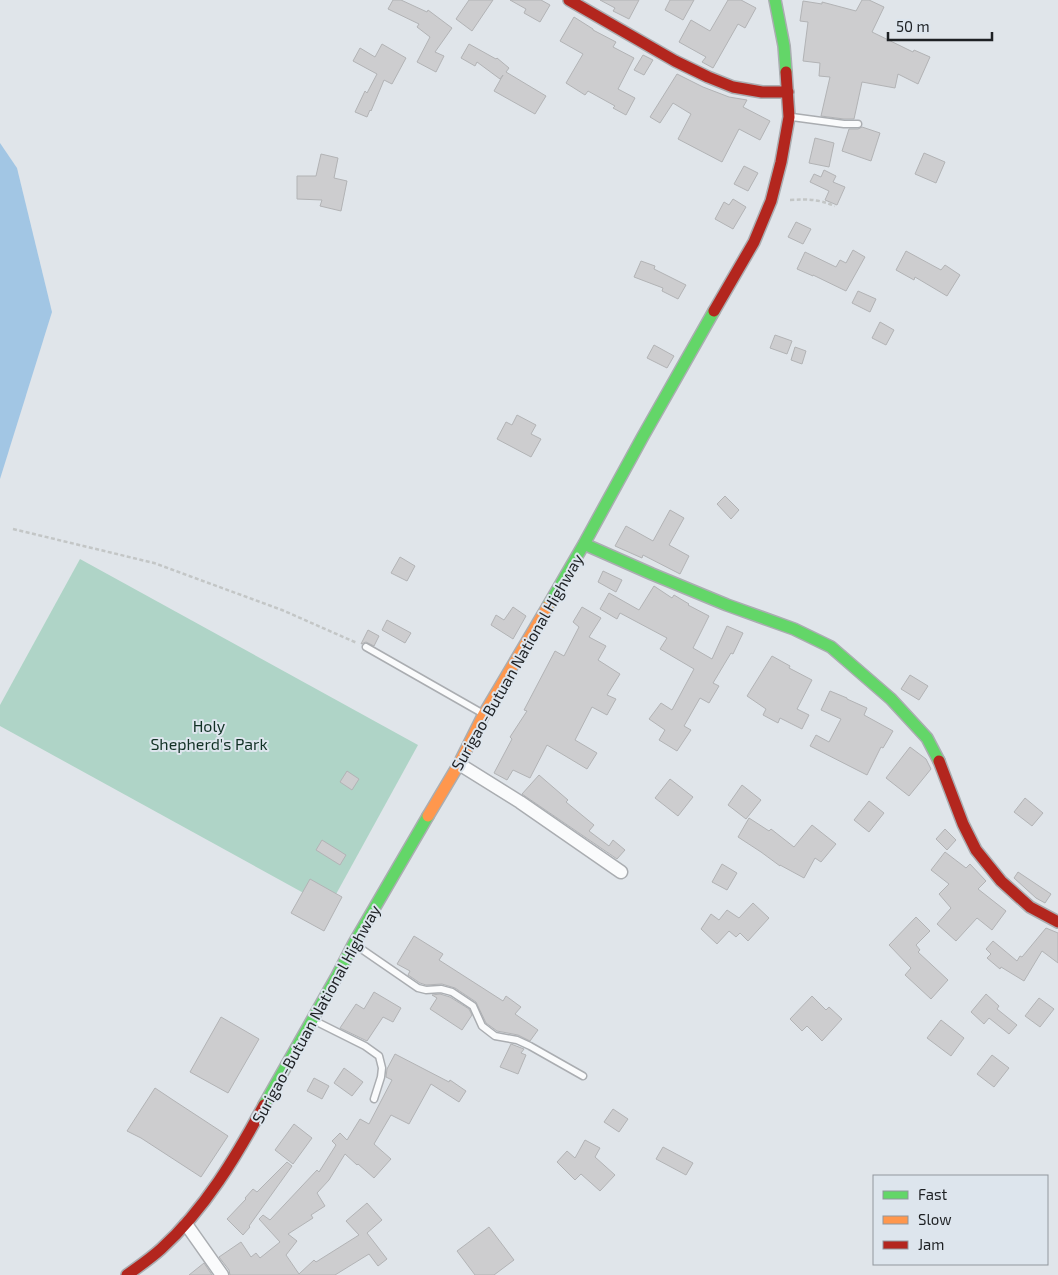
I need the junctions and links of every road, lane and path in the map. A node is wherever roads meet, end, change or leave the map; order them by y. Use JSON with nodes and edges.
{"nodes":[{"id":1,"x":570,"y":0,"type":"edge"},
{"id":2,"x":772,"y":0,"type":"edge"},
{"id":3,"x":788,"y":92,"type":"junction"},
{"id":4,"x":789,"y":117,"type":"junction"},
{"id":5,"x":858,"y":124,"type":"dead end"},
{"id":6,"x":771,"y":201,"type":"junction"},
{"id":7,"x":835,"y":206,"type":"dead end"},
{"id":8,"x":12,"y":529,"type":"dead end"},
{"id":9,"x":584,"y":544,"type":"junction"},
{"id":10,"x":366,"y":647,"type":"joint"},
{"id":11,"x":484,"y":714,"type":"junction"},
{"id":12,"x":459,"y":764,"type":"junction"},
{"id":13,"x":621,"y":872,"type":"dead end"},
{"id":14,"x":1058,"y":922,"type":"edge"},
{"id":15,"x":354,"y":943,"type":"junction"},
{"id":16,"x":312,"y":1019,"type":"junction"},
{"id":17,"x":583,"y":1076,"type":"dead end"},
{"id":18,"x":374,"y":1099,"type":"dead end"},
{"id":19,"x":186,"y":1224,"type":"junction"},
{"id":20,"x":127,"y":1275,"type":"edge"},
{"id":21,"x":222,"y":1275,"type":"edge"}],
"edges":[{"from":1,"to":3,"type":"main road"},
{"from":2,"to":3,"type":"main road","name":"Surigao-Butuan National Highway"},
{"from":3,"to":4,"type":"main road","name":"Surigao-Butuan National Highway"},
{"from":4,"to":5,"type":"lane"},
{"from":4,"to":6,"type":"main road","name":"Surigao-Butuan National Highway"},
{"from":6,"to":7,"type":"path"},
{"from":6,"to":9,"type":"main road","name":"Surigao-Butuan National Highway"},
{"from":8,"to":10,"type":"path"},
{"from":9,"to":11,"type":"main road","name":"Surigao-Butuan National Highway"},
{"from":9,"to":14,"type":"main road"},
{"from":10,"to":11,"type":"lane"},
{"from":11,"to":12,"type":"main road","name":"Surigao-Butuan National Highway"},
{"from":12,"to":13,"type":"street"},
{"from":12,"to":15,"type":"main road","name":"Surigao-Butuan National Highway"},
{"from":15,"to":16,"type":"main road","name":"Surigao-Butuan National Highway"},
{"from":15,"to":17,"type":"lane"},
{"from":16,"to":18,"type":"lane"},
{"from":16,"to":19,"type":"main road","name":"Surigao-Butuan National Highway"},
{"from":19,"to":20,"type":"main road","name":"Surigao-Butuan National Highway"},
{"from":19,"to":21,"type":"street"}]}
